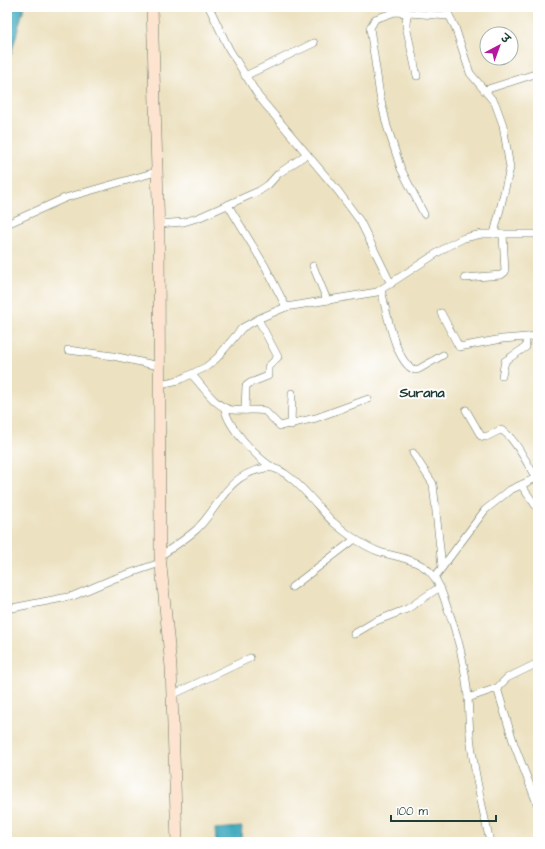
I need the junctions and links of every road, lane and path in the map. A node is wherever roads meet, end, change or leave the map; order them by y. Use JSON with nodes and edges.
{"nodes":[{"id":1,"x":152,"y":7,"type":"edge"},
{"id":2,"x":209,"y":7,"type":"edge"},
{"id":3,"x":445,"y":7,"type":"edge"},
{"id":4,"x":407,"y":12,"type":"junction"},
{"id":5,"x":449,"y":16,"type":"junction"},
{"id":6,"x":314,"y":43,"type":"dead end"},
{"id":7,"x":538,"y":73,"type":"edge"},
{"id":8,"x":246,"y":76,"type":"junction"},
{"id":9,"x":416,"y":76,"type":"dead end"},
{"id":10,"x":485,"y":90,"type":"junction"},
{"id":11,"x":307,"y":154,"type":"junction"},
{"id":12,"x":156,"y":172,"type":"junction"},
{"id":13,"x":228,"y":205,"type":"junction"},
{"id":14,"x":424,"y":214,"type":"dead end"},
{"id":15,"x":7,"y":224,"type":"edge"},
{"id":16,"x":158,"y":224,"type":"junction"},
{"id":17,"x":494,"y":234,"type":"junction"},
{"id":18,"x":503,"y":234,"type":"junction"},
{"id":19,"x":538,"y":234,"type":"edge"},
{"id":20,"x":313,"y":266,"type":"dead end"},
{"id":21,"x":465,"y":278,"type":"dead end"},
{"id":22,"x":391,"y":284,"type":"junction"},
{"id":23,"x":381,"y":290,"type":"junction"},
{"id":24,"x":327,"y":300,"type":"junction"},
{"id":25,"x":286,"y":307,"type":"junction"},
{"id":26,"x":441,"y":313,"type":"dead end"},
{"id":27,"x":258,"y":319,"type":"junction"},
{"id":28,"x":538,"y":336,"type":"edge"},
{"id":29,"x":526,"y":338,"type":"junction"},
{"id":30,"x":68,"y":350,"type":"dead end"},
{"id":31,"x":443,"y":355,"type":"dead end"},
{"id":32,"x":159,"y":366,"type":"junction"},
{"id":33,"x":192,"y":375,"type":"junction"},
{"id":34,"x":502,"y":376,"type":"dead end"},
{"id":35,"x":160,"y":384,"type":"junction"},
{"id":36,"x":292,"y":393,"type":"dead end"},
{"id":37,"x":368,"y":398,"type":"dead end"},
{"id":38,"x":225,"y":408,"type":"junction"},
{"id":39,"x":245,"y":410,"type":"junction"},
{"id":40,"x":466,"y":410,"type":"dead end"},
{"id":41,"x":291,"y":425,"type":"junction"},
{"id":42,"x":413,"y":453,"type":"dead end"},
{"id":43,"x":272,"y":467,"type":"junction"},
{"id":44,"x":537,"y":478,"type":"edge"},
{"id":45,"x":521,"y":485,"type":"junction"},
{"id":46,"x":538,"y":509,"type":"edge"},
{"id":47,"x":355,"y":539,"type":"junction"},
{"id":48,"x":160,"y":560,"type":"junction"},
{"id":49,"x":442,"y":567,"type":"junction"},
{"id":50,"x":435,"y":577,"type":"junction"},
{"id":51,"x":292,"y":587,"type":"dead end"},
{"id":52,"x":440,"y":587,"type":"junction"},
{"id":53,"x":7,"y":610,"type":"edge"},
{"id":54,"x":354,"y":634,"type":"dead end"},
{"id":55,"x":250,"y":658,"type":"dead end"},
{"id":56,"x":538,"y":663,"type":"edge"},
{"id":57,"x":497,"y":688,"type":"junction"},
{"id":58,"x":172,"y":695,"type":"junction"},
{"id":59,"x":468,"y":698,"type":"junction"},
{"id":60,"x":538,"y":806,"type":"edge"},
{"id":61,"x":176,"y":842,"type":"edge"},
{"id":62,"x":490,"y":842,"type":"edge"}],
"edges":[{"from":1,"to":12,"type":"street"},
{"from":2,"to":8,"type":"street"},
{"from":3,"to":5,"type":"street"},
{"from":4,"to":5,"type":"street"},
{"from":4,"to":9,"type":"street"},
{"from":4,"to":14,"type":"street"},
{"from":5,"to":10,"type":"street"},
{"from":6,"to":8,"type":"street"},
{"from":7,"to":10,"type":"street"},
{"from":8,"to":11,"type":"street"},
{"from":10,"to":17,"type":"street"},
{"from":11,"to":13,"type":"street"},
{"from":11,"to":22,"type":"street"},
{"from":12,"to":15,"type":"street"},
{"from":12,"to":16,"type":"street"},
{"from":13,"to":16,"type":"street"},
{"from":13,"to":25,"type":"street"},
{"from":16,"to":32,"type":"street"},
{"from":17,"to":18,"type":"street"},
{"from":17,"to":22,"type":"street"},
{"from":18,"to":19,"type":"street"},
{"from":18,"to":21,"type":"street"},
{"from":20,"to":24,"type":"street"},
{"from":22,"to":23,"type":"street"},
{"from":23,"to":24,"type":"street"},
{"from":23,"to":31,"type":"street"},
{"from":24,"to":25,"type":"street"},
{"from":25,"to":27,"type":"street"},
{"from":26,"to":29,"type":"street"},
{"from":27,"to":33,"type":"street"},
{"from":27,"to":39,"type":"street"},
{"from":28,"to":29,"type":"street"},
{"from":29,"to":34,"type":"street"},
{"from":30,"to":32,"type":"street"},
{"from":32,"to":35,"type":"street"},
{"from":33,"to":35,"type":"street"},
{"from":33,"to":38,"type":"street"},
{"from":35,"to":48,"type":"street"},
{"from":36,"to":41,"type":"street"},
{"from":37,"to":41,"type":"street"},
{"from":38,"to":39,"type":"street"},
{"from":38,"to":43,"type":"street"},
{"from":39,"to":41,"type":"street"},
{"from":40,"to":44,"type":"street"},
{"from":42,"to":49,"type":"street"},
{"from":43,"to":47,"type":"street"},
{"from":43,"to":48,"type":"street"},
{"from":44,"to":45,"type":"street"},
{"from":45,"to":46,"type":"street"},
{"from":45,"to":49,"type":"street"},
{"from":47,"to":50,"type":"street"},
{"from":47,"to":51,"type":"street"},
{"from":48,"to":53,"type":"street"},
{"from":48,"to":58,"type":"street"},
{"from":49,"to":50,"type":"street"},
{"from":50,"to":52,"type":"street"},
{"from":52,"to":54,"type":"street"},
{"from":52,"to":59,"type":"street"},
{"from":55,"to":58,"type":"street"},
{"from":56,"to":57,"type":"street"},
{"from":57,"to":59,"type":"street"},
{"from":57,"to":60,"type":"street"},
{"from":58,"to":61,"type":"street"},
{"from":59,"to":62,"type":"street"}]}
